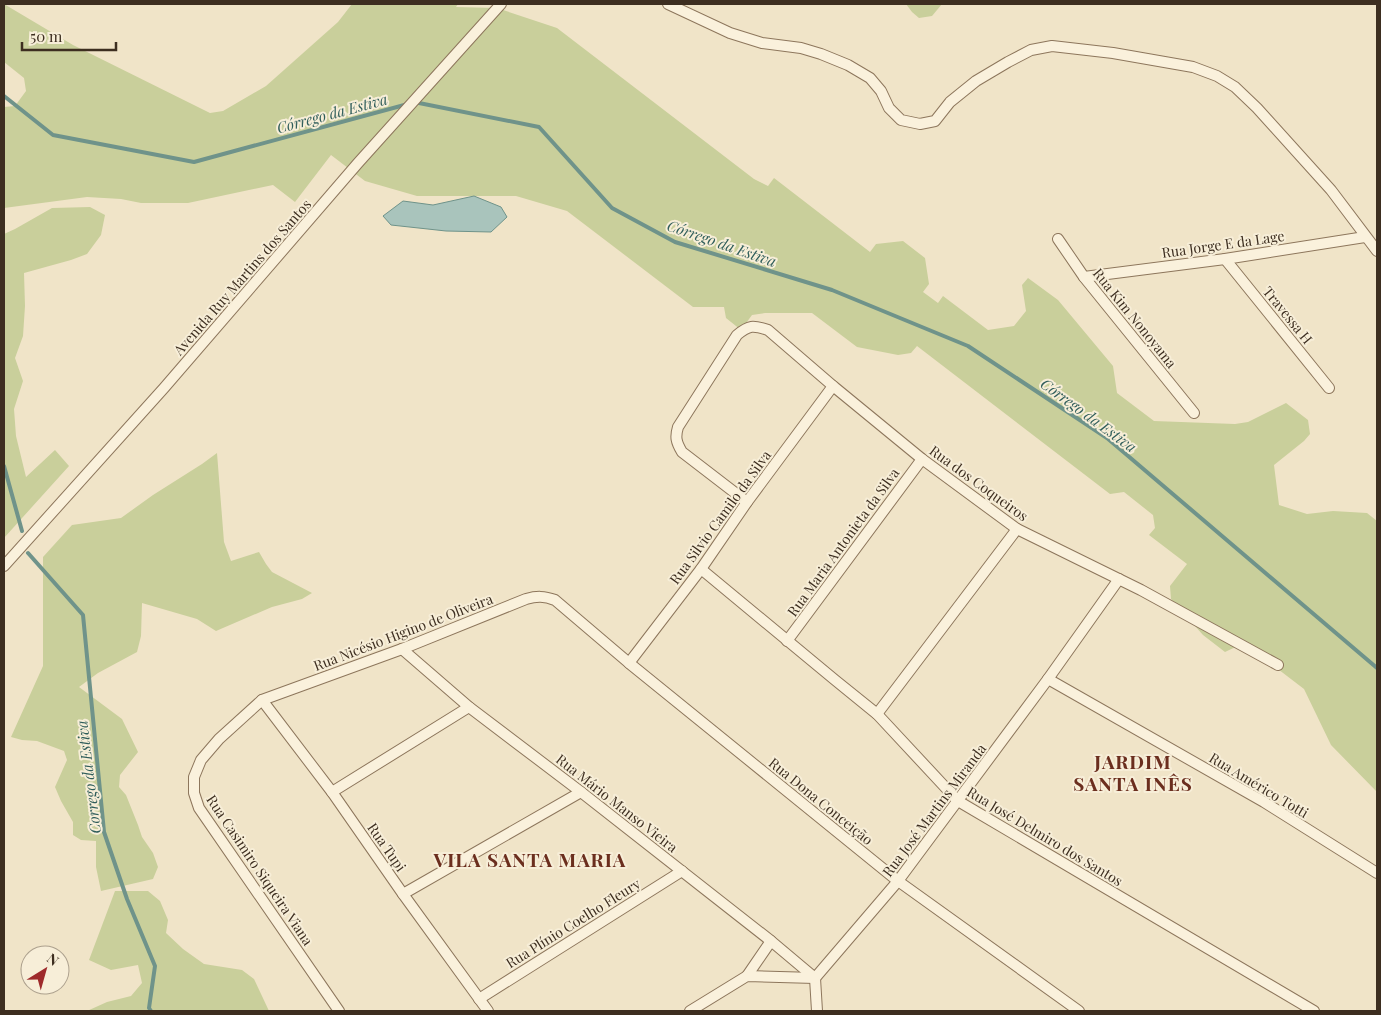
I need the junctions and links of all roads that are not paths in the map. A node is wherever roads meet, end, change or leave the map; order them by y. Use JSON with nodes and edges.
{"nodes":[{"id":1,"x":501,"y":4,"type":"edge"},
{"id":2,"x":668,"y":4,"type":"edge"},
{"id":3,"x":1365,"y":237,"type":"junction"},
{"id":4,"x":1058,"y":239,"type":"dead end"},
{"id":5,"x":1377,"y":251,"type":"edge"},
{"id":6,"x":1225,"y":259,"type":"junction"},
{"id":7,"x":1084,"y":277,"type":"junction"},
{"id":8,"x":833,"y":386,"type":"junction"},
{"id":9,"x":1329,"y":388,"type":"dead end"},
{"id":10,"x":1194,"y":413,"type":"dead end"},
{"id":11,"x":922,"y":459,"type":"junction"},
{"id":12,"x":747,"y":502,"type":"junction"},
{"id":13,"x":1017,"y":529,"type":"junction"},
{"id":14,"x":4,"y":566,"type":"edge"},
{"id":15,"x":701,"y":568,"type":"junction"},
{"id":16,"x":1119,"y":579,"type":"junction"},
{"id":17,"x":555,"y":600,"type":"joint"},
{"id":18,"x":787,"y":641,"type":"junction"},
{"id":19,"x":402,"y":649,"type":"junction"},
{"id":20,"x":629,"y":663,"type":"junction"},
{"id":21,"x":1278,"y":665,"type":"dead end"},
{"id":22,"x":1048,"y":679,"type":"junction"},
{"id":23,"x":262,"y":700,"type":"junction"},
{"id":24,"x":469,"y":707,"type":"junction"},
{"id":25,"x":877,"y":714,"type":"junction"},
{"id":26,"x":332,"y":792,"type":"junction"},
{"id":27,"x":581,"y":792,"type":"junction"},
{"id":28,"x":958,"y":801,"type":"junction"},
{"id":29,"x":682,"y":871,"type":"junction"},
{"id":30,"x":1377,"y":873,"type":"edge"},
{"id":31,"x":898,"y":881,"type":"junction"},
{"id":32,"x":403,"y":894,"type":"junction"},
{"id":33,"x":771,"y":941,"type":"junction"},
{"id":34,"x":747,"y":976,"type":"junction"},
{"id":35,"x":815,"y":978,"type":"junction"},
{"id":36,"x":479,"y":999,"type":"junction"},
{"id":37,"x":340,"y":1011,"type":"edge"},
{"id":38,"x":488,"y":1011,"type":"edge"},
{"id":39,"x":690,"y":1011,"type":"edge"},
{"id":40,"x":817,"y":1011,"type":"edge"},
{"id":41,"x":1079,"y":1011,"type":"edge"},
{"id":42,"x":1314,"y":1011,"type":"edge"}],
"edges":[{"from":1,"to":14,"type":"street","name":"Avenida Ruy Martins dos Santos"},
{"from":2,"to":3,"type":"street"},
{"from":3,"to":5,"type":"street"},
{"from":3,"to":6,"type":"street","name":"Rua Jorge E da Lage"},
{"from":4,"to":7,"type":"street","name":"Rua Kim Nonoyama"},
{"from":6,"to":7,"type":"street","name":"Rua Jorge E da Lage"},
{"from":6,"to":9,"type":"street","name":"Travessa H"},
{"from":7,"to":10,"type":"street","name":"Rua Kim Nonoyama"},
{"from":8,"to":11,"type":"street","name":"Rua dos Coqueiros"},
{"from":8,"to":12,"type":"street","name":"Rua Silvio Camilo da Silva"},
{"from":8,"to":12,"type":"street","name":"Rua dos Coqueiros"},
{"from":11,"to":13,"type":"street","name":"Rua dos Coqueiros"},
{"from":11,"to":18,"type":"street","name":"Rua Maria Antonieta da Silva"},
{"from":12,"to":15,"type":"street","name":"Rua Silvio Camilo da Silva"},
{"from":13,"to":16,"type":"street","name":"Rua dos Coqueiros"},
{"from":13,"to":25,"type":"street"},
{"from":15,"to":18,"type":"street","name":"Rua José Delmiro dos Santos"},
{"from":15,"to":20,"type":"street","name":"Rua Silvio Camilo da Silva"},
{"from":16,"to":21,"type":"street","name":"Rua dos Coqueiros"},
{"from":16,"to":22,"type":"street","name":"Rua José Martins Miranda"},
{"from":17,"to":19,"type":"street","name":"Rua Nicésio Higino de Oliveira"},
{"from":17,"to":20,"type":"street","name":"Rua Dona Conceição"},
{"from":18,"to":25,"type":"street","name":"Rua José Delmiro dos Santos"},
{"from":19,"to":23,"type":"street","name":"Rua Nicésio Higino de Oliveira"},
{"from":19,"to":24,"type":"street","name":"Rua Mário Manso Vieira"},
{"from":20,"to":31,"type":"street","name":"Rua Dona Conceição"},
{"from":22,"to":28,"type":"street","name":"Rua José Martins Miranda"},
{"from":22,"to":30,"type":"street","name":"Rua Américo Totti"},
{"from":23,"to":26,"type":"street","name":"Rua Tupi"},
{"from":23,"to":37,"type":"street","name":"Rua Casimiro Siqueira Viana"},
{"from":24,"to":26,"type":"street"},
{"from":24,"to":27,"type":"street","name":"Rua Mário Manso Vieira"},
{"from":25,"to":28,"type":"street","name":"Rua José Delmiro dos Santos"},
{"from":26,"to":32,"type":"street","name":"Rua Tupi"},
{"from":27,"to":29,"type":"street","name":"Rua Mário Manso Vieira"},
{"from":27,"to":32,"type":"street"},
{"from":28,"to":31,"type":"street","name":"Rua José Martins Miranda"},
{"from":28,"to":42,"type":"street","name":"Rua José Delmiro dos Santos"},
{"from":29,"to":33,"type":"street","name":"Rua Mário Manso Vieira"},
{"from":29,"to":36,"type":"street","name":"Rua Plínio Coelho Fleury"},
{"from":31,"to":35,"type":"street","name":"Rua José Martins Miranda"},
{"from":31,"to":41,"type":"street","name":"Rua Dona Conceição"},
{"from":32,"to":36,"type":"street","name":"Rua Tupi"},
{"from":33,"to":34,"type":"street"},
{"from":33,"to":35,"type":"street","name":"Rua Mário Manso Vieira"},
{"from":34,"to":35,"type":"street"},
{"from":34,"to":39,"type":"street"},
{"from":35,"to":40,"type":"street"},
{"from":36,"to":38,"type":"street","name":"Rua Tupi"}]}
